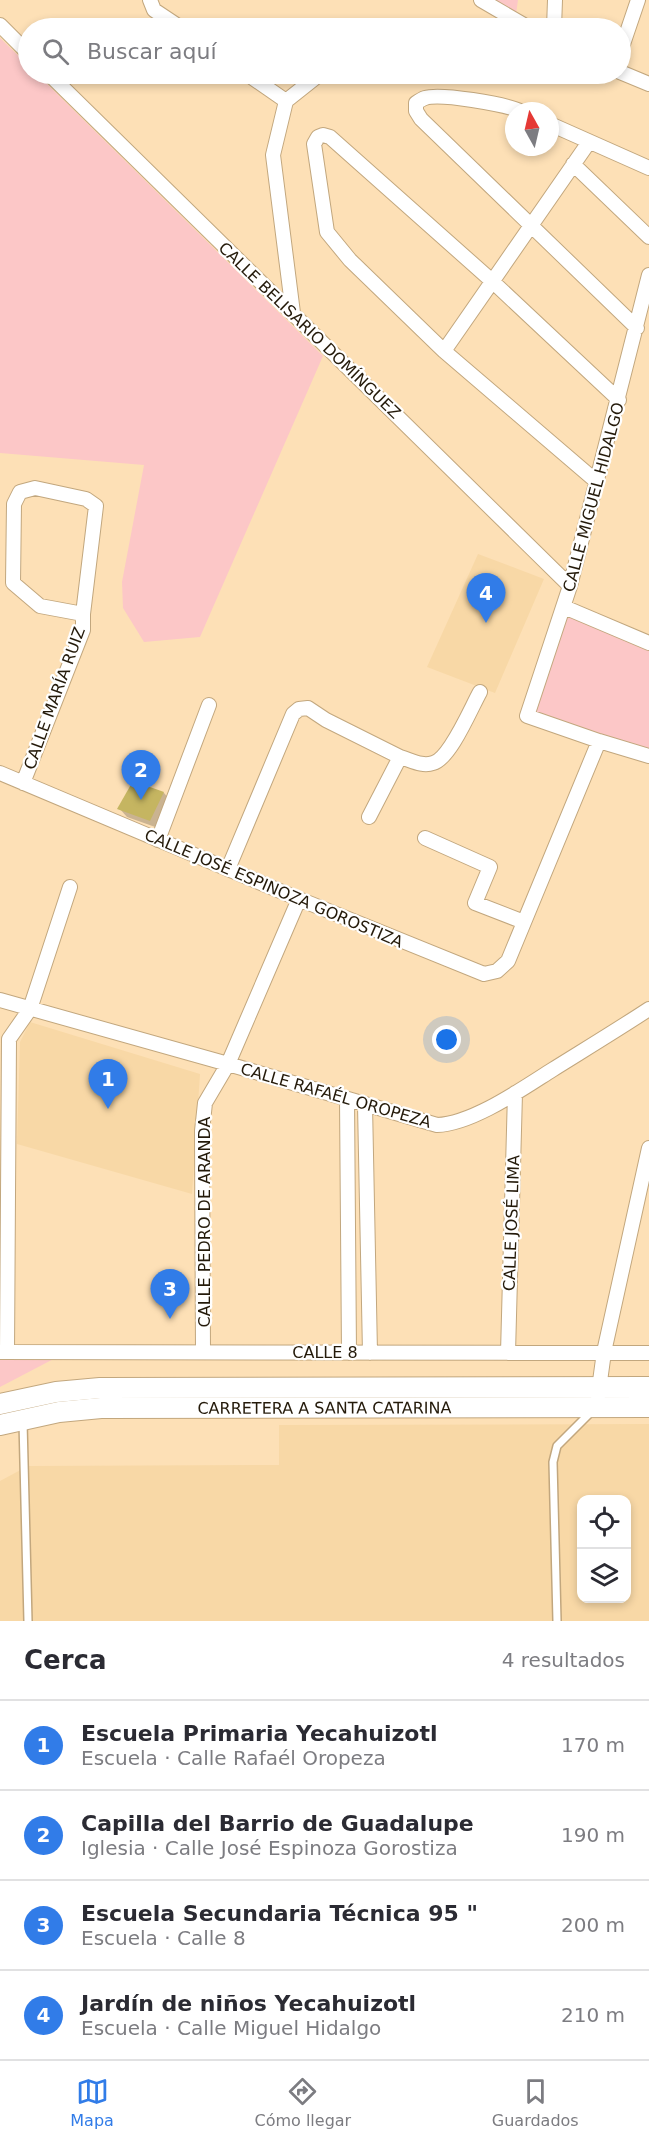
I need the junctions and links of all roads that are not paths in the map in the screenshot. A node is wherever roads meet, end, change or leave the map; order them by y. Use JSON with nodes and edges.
{"nodes":[{"id":1,"x":150,"y":0,"type":"edge"},
{"id":2,"x":481,"y":0,"type":"edge"},
{"id":3,"x":555,"y":0,"type":"edge"},
{"id":4,"x":638,"y":0,"type":"edge"},
{"id":5,"x":166,"y":18,"type":"edge"},
{"id":6,"x":512,"y":18,"type":"edge"},
{"id":7,"x":554,"y":18,"type":"edge"},
{"id":8,"x":631,"y":22,"type":"edge"},
{"id":9,"x":0,"y":25,"type":"edge"},
{"id":10,"x":18,"y":43,"type":"edge"},
{"id":11,"x":631,"y":76,"type":"edge"},
{"id":12,"x":59,"y":84,"type":"edge"},
{"id":13,"x":262,"y":84,"type":"edge"},
{"id":14,"x":307,"y":84,"type":"edge"},
{"id":15,"x":649,"y":84,"type":"edge"},
{"id":16,"x":286,"y":100,"type":"junction"},
{"id":17,"x":505,"y":107,"type":"edge"},
{"id":18,"x":559,"y":128,"type":"edge"},
{"id":19,"x":589,"y":142,"type":"junction"},
{"id":20,"x":573,"y":164,"type":"junction"},
{"id":21,"x":649,"y":168,"type":"edge"},
{"id":22,"x":530,"y":226,"type":"junction"},
{"id":23,"x":649,"y":237,"type":"edge"},
{"id":24,"x":649,"y":275,"type":"edge"},
{"id":25,"x":492,"y":281,"type":"junction"},
{"id":26,"x":293,"y":313,"type":"junction"},
{"id":27,"x":637,"y":328,"type":"junction"},
{"id":28,"x":444,"y":351,"type":"junction"},
{"id":29,"x":619,"y":400,"type":"junction"},
{"id":30,"x":597,"y":482,"type":"junction"},
{"id":31,"x":570,"y":586,"type":"junction"},
{"id":32,"x":564,"y":607,"type":"junction"},
{"id":33,"x":83,"y":614,"type":"junction"},
{"id":34,"x":649,"y":643,"type":"edge"},
{"id":35,"x":480,"y":692,"type":"dead end"},
{"id":36,"x":209,"y":705,"type":"dead end"},
{"id":37,"x":599,"y":741,"type":"junction"},
{"id":38,"x":649,"y":756,"type":"edge"},
{"id":39,"x":400,"y":757,"type":"junction"},
{"id":40,"x":0,"y":773,"type":"edge"},
{"id":41,"x":23,"y":783,"type":"junction"},
{"id":42,"x":369,"y":817,"type":"dead end"},
{"id":43,"x":425,"y":838,"type":"dead end"},
{"id":44,"x":158,"y":840,"type":"junction"},
{"id":45,"x":228,"y":869,"type":"junction"},
{"id":46,"x":70,"y":887,"type":"dead end"},
{"id":47,"x":298,"y":899,"type":"junction"},
{"id":48,"x":524,"y":922,"type":"junction"},
{"id":49,"x":0,"y":1000,"type":"edge"},
{"id":50,"x":30,"y":1009,"type":"junction"},
{"id":51,"x":649,"y":1009,"type":"edge"},
{"id":52,"x":228,"y":1064,"type":"junction"},
{"id":53,"x":514,"y":1093,"type":"junction"},
{"id":54,"x":346,"y":1099,"type":"junction"},
{"id":55,"x":365,"y":1105,"type":"junction"},
{"id":56,"x":649,"y":1148,"type":"edge"},
{"id":57,"x":4,"y":1352,"type":"edge"},
{"id":58,"x":203,"y":1352,"type":"junction"},
{"id":59,"x":604,"y":1352,"type":"junction"},
{"id":60,"x":349,"y":1353,"type":"junction"},
{"id":61,"x":370,"y":1353,"type":"junction"},
{"id":62,"x":508,"y":1353,"type":"junction"},
{"id":63,"x":649,"y":1353,"type":"edge"},
{"id":64,"x":599,"y":1387,"type":"junction"},
{"id":65,"x":649,"y":1387,"type":"edge"},
{"id":66,"x":0,"y":1404,"type":"edge"},
{"id":67,"x":596,"y":1407,"type":"junction"},
{"id":68,"x":649,"y":1407,"type":"edge"},
{"id":69,"x":23,"y":1419,"type":"junction"},
{"id":70,"x":0,"y":1425,"type":"edge"},
{"id":71,"x":28,"y":1621,"type":"edge"},
{"id":72,"x":557,"y":1621,"type":"edge"}],
"edges":[{"from":1,"to":5,"type":"street"},
{"from":2,"to":6,"type":"street"},
{"from":3,"to":7,"type":"street"},
{"from":4,"to":8,"type":"street"},
{"from":9,"to":10,"type":"street"},
{"from":11,"to":15,"type":"street"},
{"from":12,"to":26,"type":"street","name":"CALLE BELISARIO DOMÍNGUEZ"},
{"from":13,"to":16,"type":"street"},
{"from":14,"to":16,"type":"street"},
{"from":16,"to":26,"type":"street"},
{"from":17,"to":22,"type":"street"},
{"from":18,"to":19,"type":"street"},
{"from":19,"to":20,"type":"street"},
{"from":19,"to":21,"type":"street"},
{"from":20,"to":22,"type":"street"},
{"from":20,"to":23,"type":"street"},
{"from":22,"to":25,"type":"street"},
{"from":22,"to":27,"type":"street"},
{"from":24,"to":27,"type":"street","name":"CALLE MIGUEL HIDALGO"},
{"from":25,"to":28,"type":"street"},
{"from":25,"to":28,"type":"street"},
{"from":25,"to":29,"type":"street"},
{"from":26,"to":31,"type":"street","name":"CALLE BELISARIO DOMÍNGUEZ"},
{"from":27,"to":29,"type":"street","name":"CALLE MIGUEL HIDALGO"},
{"from":28,"to":30,"type":"street"},
{"from":29,"to":30,"type":"street","name":"CALLE MIGUEL HIDALGO"},
{"from":30,"to":31,"type":"street","name":"CALLE MIGUEL HIDALGO"},
{"from":31,"to":32,"type":"street","name":"CALLE MIGUEL HIDALGO"},
{"from":32,"to":34,"type":"street"},
{"from":32,"to":37,"type":"street","name":"CALLE MIGUEL HIDALGO"},
{"from":33,"to":33,"type":"street","name":"CALLE MARÍA RUIZ"},
{"from":33,"to":41,"type":"street","name":"CALLE MARÍA RUIZ"},
{"from":35,"to":39,"type":"street"},
{"from":36,"to":44,"type":"street"},
{"from":37,"to":38,"type":"street"},
{"from":37,"to":48,"type":"street","name":"CALLE JOSÉ ESPINOZA GOROSTIZA"},
{"from":39,"to":42,"type":"street"},
{"from":39,"to":45,"type":"street"},
{"from":40,"to":41,"type":"street","name":"CALLE JOSÉ ESPINOZA GOROSTIZA"},
{"from":41,"to":44,"type":"street","name":"CALLE JOSÉ ESPINOZA GOROSTIZA"},
{"from":43,"to":48,"type":"street"},
{"from":44,"to":45,"type":"street","name":"CALLE JOSÉ ESPINOZA GOROSTIZA"},
{"from":45,"to":47,"type":"street","name":"CALLE JOSÉ ESPINOZA GOROSTIZA"},
{"from":46,"to":50,"type":"street"},
{"from":47,"to":48,"type":"street","name":"CALLE JOSÉ ESPINOZA GOROSTIZA"},
{"from":47,"to":52,"type":"street","name":"CALLE PEDRO DE ARANDA"},
{"from":49,"to":50,"type":"street","name":"CALLE RAFAÉL OROPEZA"},
{"from":50,"to":52,"type":"street","name":"CALLE RAFAÉL OROPEZA"},
{"from":50,"to":57,"type":"street"},
{"from":51,"to":53,"type":"street","name":"CALLE RAFAÉL OROPEZA"},
{"from":52,"to":54,"type":"street","name":"CALLE RAFAÉL OROPEZA"},
{"from":52,"to":58,"type":"street","name":"CALLE PEDRO DE ARANDA"},
{"from":53,"to":55,"type":"street","name":"CALLE RAFAÉL OROPEZA"},
{"from":53,"to":62,"type":"street","name":"CALLE JOSÉ LIMA"},
{"from":54,"to":55,"type":"street","name":"CALLE RAFAÉL OROPEZA"},
{"from":54,"to":60,"type":"street"},
{"from":55,"to":61,"type":"street"},
{"from":56,"to":59,"type":"street"},
{"from":57,"to":58,"type":"street","name":"CALLE 8"},
{"from":58,"to":60,"type":"street","name":"CALLE 8"},
{"from":59,"to":62,"type":"street","name":"CALLE 8"},
{"from":59,"to":63,"type":"street","name":"CALLE 8"},
{"from":59,"to":64,"type":"street"},
{"from":60,"to":61,"type":"street","name":"CALLE 8"},
{"from":61,"to":62,"type":"street","name":"CALLE 8"},
{"from":64,"to":65,"type":"main road","name":"CARRETERA A SANTA CATARINA"},
{"from":64,"to":66,"type":"main road","name":"CARRETERA A SANTA CATARINA"},
{"from":64,"to":67,"type":"street"},
{"from":67,"to":68,"type":"main road","name":"CARRETERA A SANTA CATARINA"},
{"from":67,"to":69,"type":"main road","name":"CARRETERA A SANTA CATARINA"},
{"from":67,"to":72,"type":"lane"},
{"from":69,"to":70,"type":"main road","name":"CARRETERA A SANTA CATARINA"},
{"from":69,"to":71,"type":"lane"}]}
